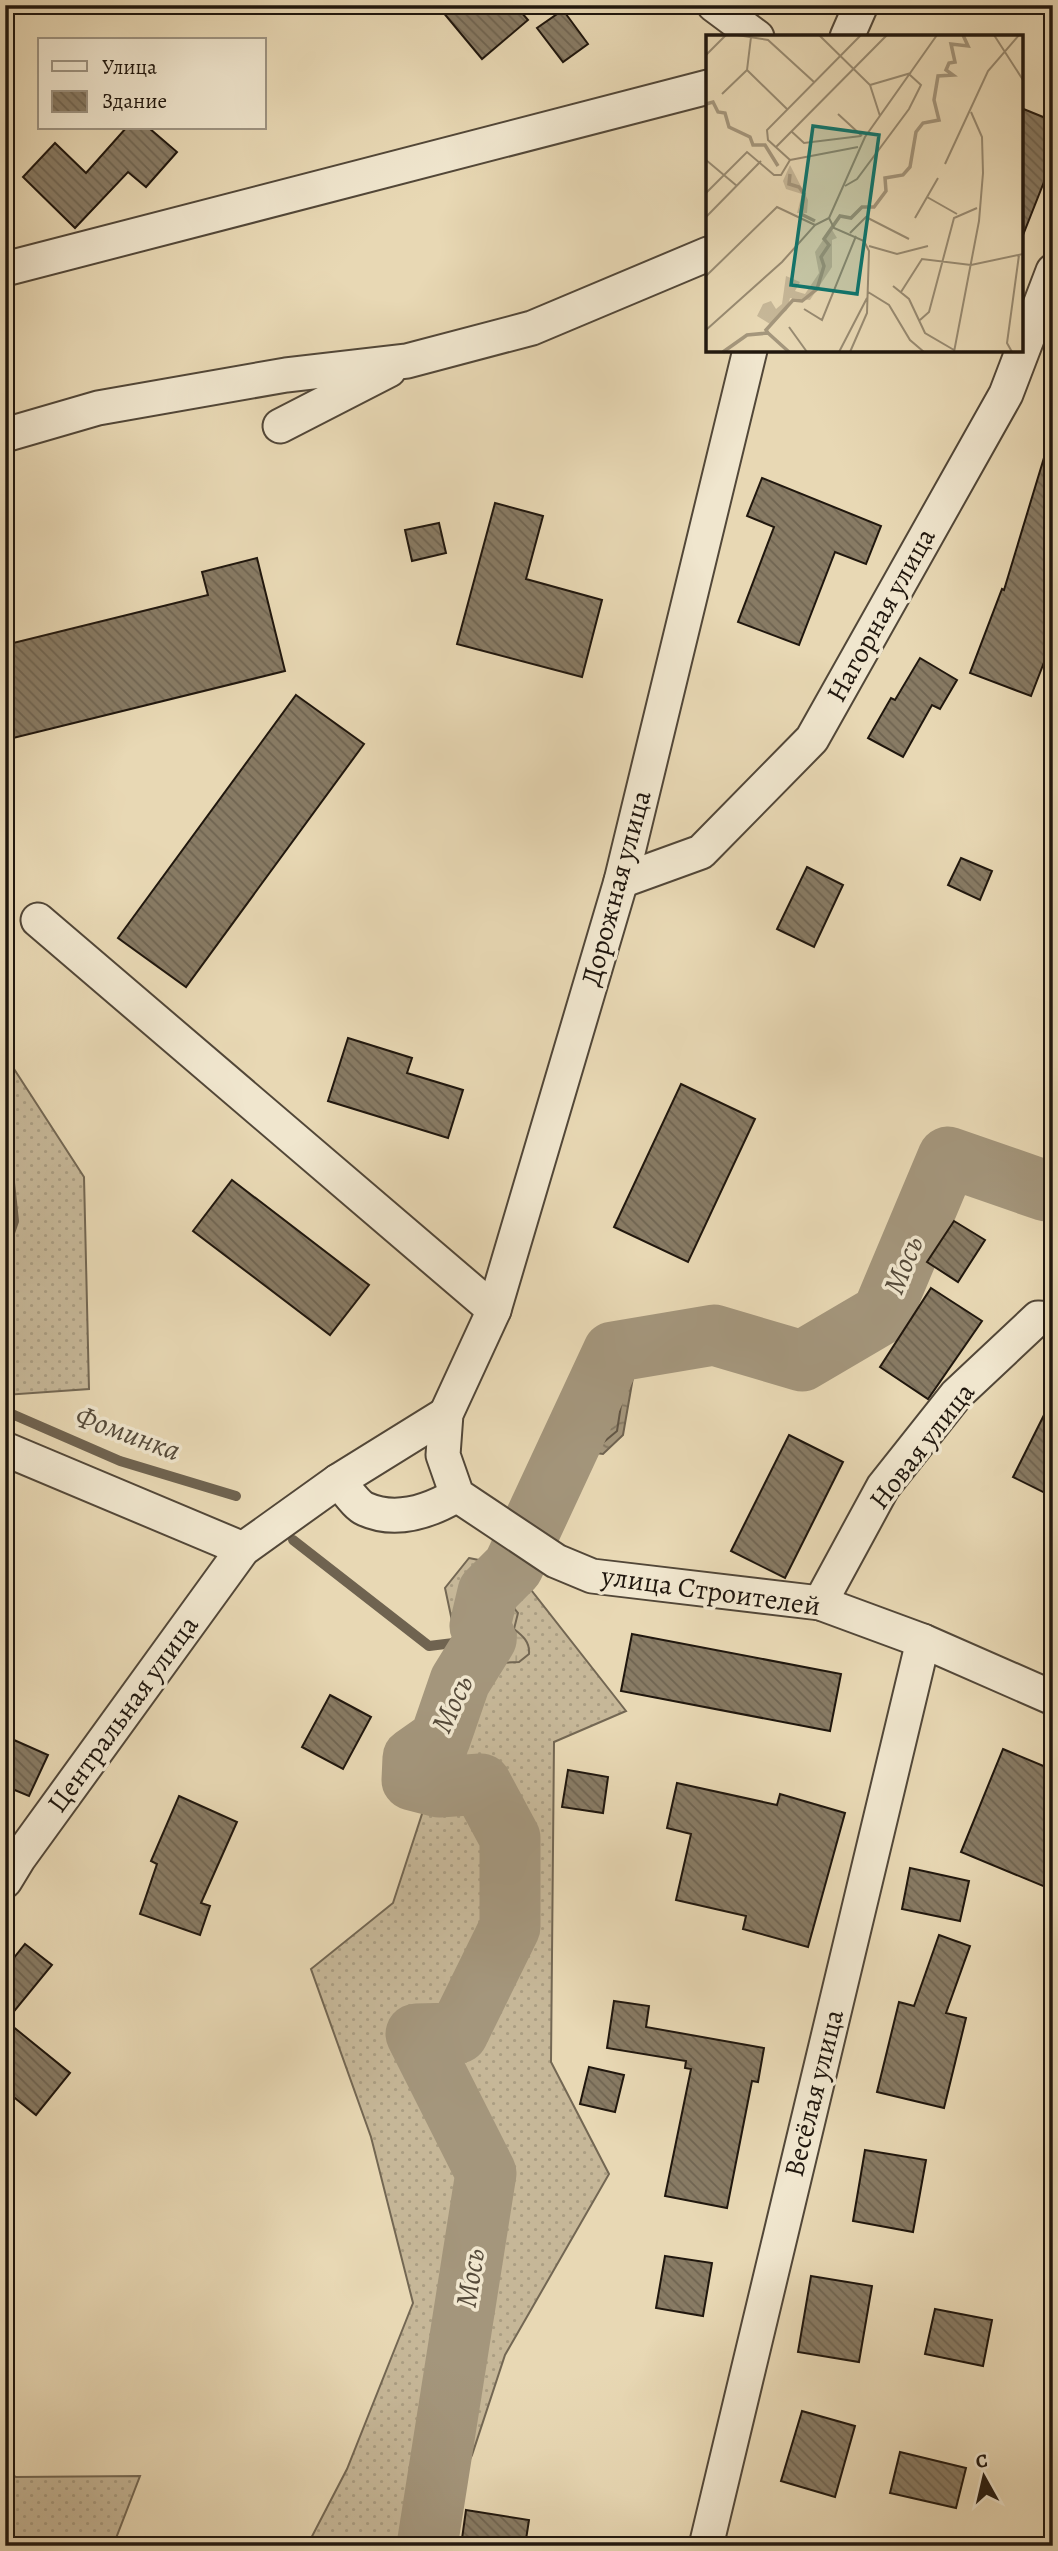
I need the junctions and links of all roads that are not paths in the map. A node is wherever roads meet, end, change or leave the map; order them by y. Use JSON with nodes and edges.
{"nodes":[{"id":1,"x":714,"y":5,"type":"edge"},
{"id":2,"x":861,"y":5,"type":"edge"},
{"id":3,"x":754,"y":35,"type":"edge"},
{"id":4,"x":848,"y":35,"type":"edge"},
{"id":5,"x":706,"y":88,"type":"edge"},
{"id":6,"x":706,"y":255,"type":"edge"},
{"id":7,"x":5,"y":268,"type":"edge"},
{"id":8,"x":1053,"y":271,"type":"edge"},
{"id":9,"x":1023,"y":350,"type":"edge"},
{"id":10,"x":750,"y":352,"type":"edge"},
{"id":11,"x":1022,"y":352,"type":"edge"},
{"id":12,"x":407,"y":360,"type":"junction"},
{"id":13,"x":279,"y":426,"type":"dead end"},
{"id":14,"x":5,"y":435,"type":"edge"},
{"id":15,"x":621,"y":881,"type":"junction"},
{"id":16,"x":38,"y":920,"type":"dead end"},
{"id":17,"x":494,"y":1310,"type":"junction"},
{"id":18,"x":1053,"y":1320,"type":"edge"},
{"id":19,"x":446,"y":1414,"type":"junction"},
{"id":20,"x":5,"y":1449,"type":"edge"},
{"id":21,"x":338,"y":1481,"type":"junction"},
{"id":22,"x":457,"y":1495,"type":"junction"},
{"id":23,"x":243,"y":1549,"type":"junction"},
{"id":24,"x":820,"y":1603,"type":"junction"},
{"id":25,"x":923,"y":1641,"type":"junction"},
{"id":26,"x":1053,"y":1698,"type":"edge"},
{"id":27,"x":5,"y":1881,"type":"edge"},
{"id":28,"x":705,"y":2546,"type":"edge"}],
"edges":[{"from":1,"to":3,"type":"street"},
{"from":2,"to":4,"type":"street"},
{"from":5,"to":7,"type":"street"},
{"from":6,"to":12,"type":"street"},
{"from":8,"to":9,"type":"street","name":"Нагорная улица"},
{"from":10,"to":15,"type":"street","name":"Дорожная улица"},
{"from":11,"to":15,"type":"street","name":"Нагорная улица"},
{"from":12,"to":13,"type":"street"},
{"from":12,"to":14,"type":"street"},
{"from":15,"to":17,"type":"street","name":"Дорожная улица"},
{"from":16,"to":17,"type":"street"},
{"from":17,"to":19,"type":"street","name":"Дорожная улица"},
{"from":18,"to":24,"type":"street","name":"Новая улица"},
{"from":19,"to":21,"type":"street","name":"Центральная улица"},
{"from":19,"to":22,"type":"street"},
{"from":20,"to":23,"type":"street"},
{"from":21,"to":22,"type":"street"},
{"from":21,"to":23,"type":"street","name":"Центральная улица"},
{"from":22,"to":24,"type":"street","name":"улица Строителей"},
{"from":23,"to":27,"type":"street","name":"Центральная улица"},
{"from":24,"to":25,"type":"street","name":"улица Строителей"},
{"from":25,"to":26,"type":"street","name":"улица Строителей"},
{"from":25,"to":28,"type":"street","name":"Весёлая улица"}]}
